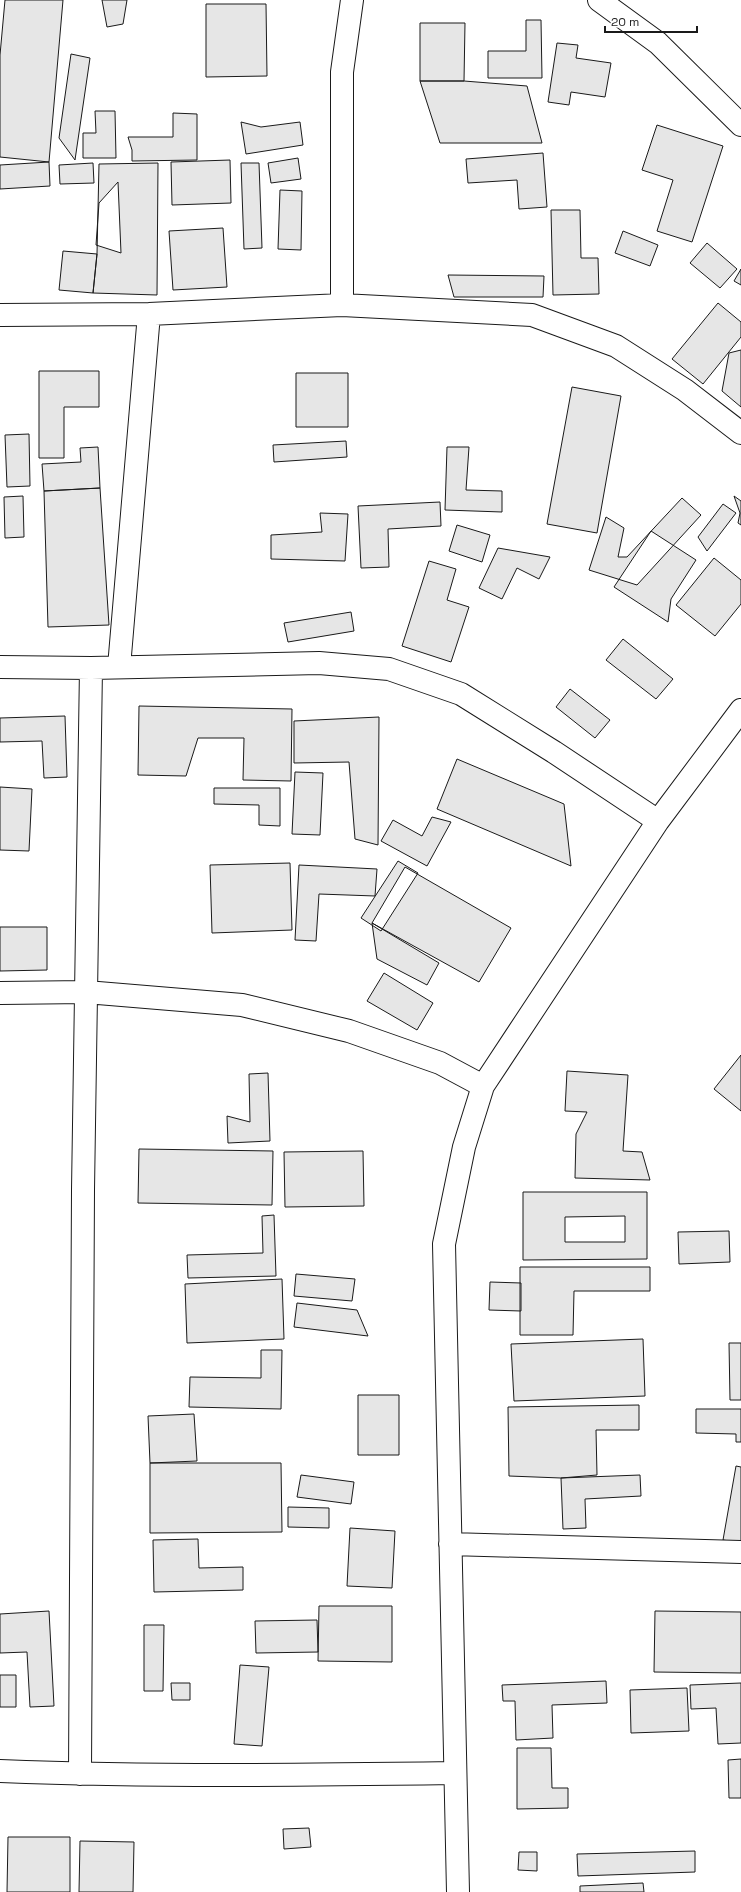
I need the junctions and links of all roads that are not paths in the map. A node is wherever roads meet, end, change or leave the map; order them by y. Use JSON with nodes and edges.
{"nodes":[{"id":1,"x":352,"y":0,"type":"edge"},
{"id":2,"x":598,"y":0,"type":"edge"},
{"id":3,"x":741,"y":126,"type":"edge"},
{"id":4,"x":342,"y":305,"type":"junction"},
{"id":5,"x":149,"y":314,"type":"junction"},
{"id":6,"x":0,"y":315,"type":"edge"},
{"id":7,"x":741,"y":433,"type":"edge"},
{"id":8,"x":0,"y":667,"type":"edge"},
{"id":9,"x":119,"y":667,"type":"junction"},
{"id":10,"x":91,"y":668,"type":"junction"},
{"id":11,"x":741,"y":710,"type":"edge"},
{"id":12,"x":658,"y":820,"type":"junction"},
{"id":13,"x":86,"y":992,"type":"junction"},
{"id":14,"x":0,"y":993,"type":"edge"},
{"id":15,"x":483,"y":1086,"type":"junction"},
{"id":16,"x":450,"y":1544,"type":"junction"},
{"id":17,"x":741,"y":1552,"type":"edge"},
{"id":18,"x":0,"y":1771,"type":"edge"},
{"id":19,"x":455,"y":1773,"type":"junction"},
{"id":20,"x":80,"y":1774,"type":"junction"},
{"id":21,"x":458,"y":1892,"type":"edge"}],
"edges":[{"from":1,"to":4,"type":"street"},
{"from":2,"to":3,"type":"street"},
{"from":4,"to":5,"type":"street"},
{"from":4,"to":7,"type":"street"},
{"from":5,"to":6,"type":"street"},
{"from":5,"to":9,"type":"street"},
{"from":8,"to":10,"type":"street"},
{"from":9,"to":10,"type":"street"},
{"from":9,"to":12,"type":"street"},
{"from":10,"to":13,"type":"street"},
{"from":11,"to":12,"type":"street"},
{"from":12,"to":15,"type":"street"},
{"from":13,"to":14,"type":"street"},
{"from":13,"to":15,"type":"street"},
{"from":13,"to":20,"type":"street"},
{"from":15,"to":16,"type":"street"},
{"from":16,"to":17,"type":"street"},
{"from":16,"to":19,"type":"street"},
{"from":18,"to":20,"type":"street"},
{"from":19,"to":20,"type":"street"},
{"from":19,"to":21,"type":"street"}]}
